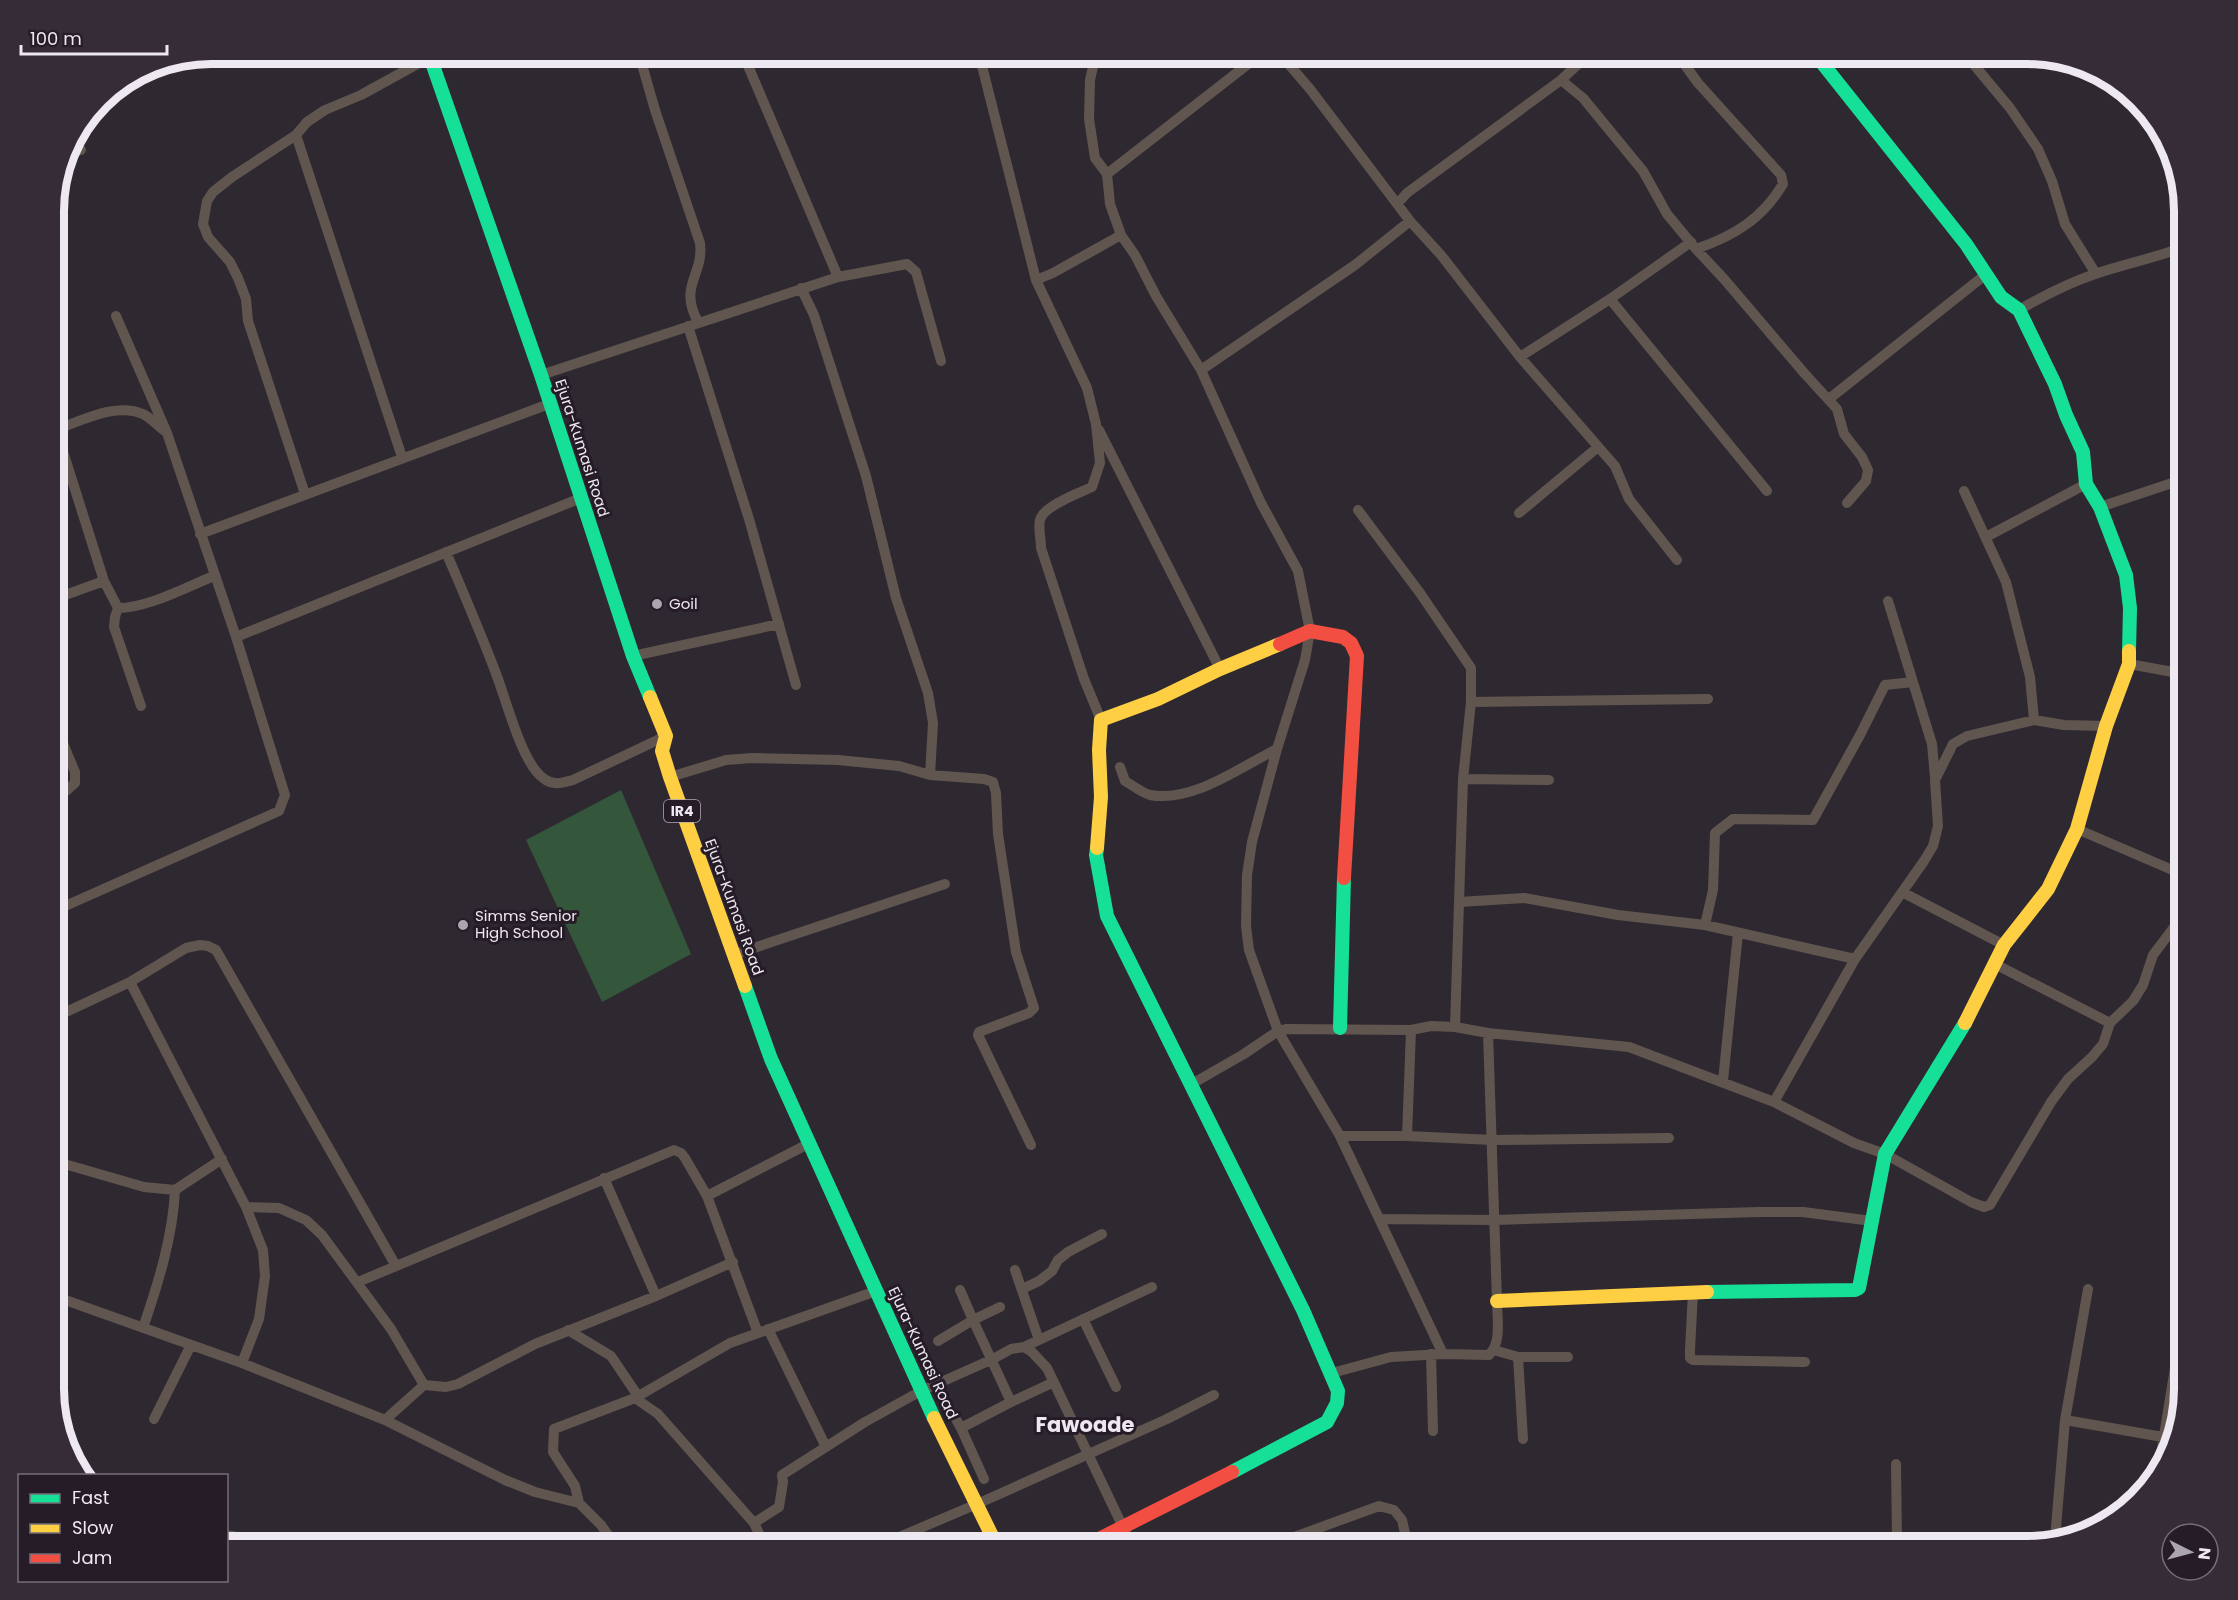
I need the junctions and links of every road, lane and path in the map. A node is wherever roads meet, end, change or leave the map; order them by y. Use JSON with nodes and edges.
{"nodes":[{"id":1,"x":1248,"y":64,"type":"edge"},
{"id":2,"x":1288,"y":64,"type":"edge"},
{"id":3,"x":1578,"y":64,"type":"edge"},
{"id":4,"x":1684,"y":64,"type":"edge"},
{"id":5,"x":1823,"y":64,"type":"edge"},
{"id":6,"x":1973,"y":64,"type":"edge"},
{"id":7,"x":412,"y":65,"type":"edge"},
{"id":8,"x":432,"y":65,"type":"edge"},
{"id":9,"x":642,"y":65,"type":"edge"},
{"id":10,"x":748,"y":65,"type":"edge"},
{"id":11,"x":982,"y":65,"type":"edge"},
{"id":12,"x":1094,"y":65,"type":"edge"},
{"id":13,"x":1561,"y":80,"type":"junction"},
{"id":14,"x":296,"y":135,"type":"junction"},
{"id":15,"x":1107,"y":174,"type":"junction"},
{"id":16,"x":1398,"y":203,"type":"junction"},
{"id":17,"x":1410,"y":220,"type":"junction"},
{"id":18,"x":1121,"y":235,"type":"junction"},
{"id":19,"x":1693,"y":246,"type":"junction"},
{"id":20,"x":2174,"y":250,"type":"edge"},
{"id":21,"x":2096,"y":274,"type":"junction"},
{"id":22,"x":1985,"y":275,"type":"junction"},
{"id":23,"x":838,"y":277,"type":"junction"},
{"id":24,"x":1036,"y":280,"type":"junction"},
{"id":25,"x":801,"y":288,"type":"junction"},
{"id":26,"x":1610,"y":299,"type":"junction"},
{"id":27,"x":2019,"y":310,"type":"junction"},
{"id":28,"x":116,"y":316,"type":"dead end"},
{"id":29,"x":693,"y":324,"type":"junction"},
{"id":30,"x":1520,"y":357,"type":"junction"},
{"id":31,"x":941,"y":361,"type":"dead end"},
{"id":32,"x":1201,"y":370,"type":"junction"},
{"id":33,"x":541,"y":375,"type":"junction"},
{"id":34,"x":1829,"y":399,"type":"junction"},
{"id":35,"x":549,"y":404,"type":"junction"},
{"id":36,"x":65,"y":424,"type":"edge"},
{"id":37,"x":1096,"y":424,"type":"junction"},
{"id":38,"x":167,"y":433,"type":"junction"},
{"id":39,"x":1598,"y":447,"type":"junction"},
{"id":40,"x":65,"y":455,"type":"edge"},
{"id":41,"x":402,"y":457,"type":"junction"},
{"id":42,"x":2174,"y":482,"type":"edge"},
{"id":43,"x":2086,"y":484,"type":"junction"},
{"id":44,"x":1767,"y":491,"type":"dead end"},
{"id":45,"x":1964,"y":491,"type":"dead end"},
{"id":46,"x":305,"y":494,"type":"junction"},
{"id":47,"x":581,"y":498,"type":"junction"},
{"id":48,"x":1847,"y":503,"type":"dead end"},
{"id":49,"x":2100,"y":507,"type":"junction"},
{"id":50,"x":1358,"y":510,"type":"dead end"},
{"id":51,"x":1519,"y":513,"type":"dead end"},
{"id":52,"x":200,"y":534,"type":"junction"},
{"id":53,"x":1986,"y":537,"type":"junction"},
{"id":54,"x":446,"y":552,"type":"junction"},
{"id":55,"x":1677,"y":560,"type":"dead end"},
{"id":56,"x":214,"y":576,"type":"junction"},
{"id":57,"x":104,"y":581,"type":"junction"},
{"id":58,"x":65,"y":595,"type":"edge"},
{"id":59,"x":1888,"y":602,"type":"dead end"},
{"id":60,"x":118,"y":608,"type":"junction"},
{"id":61,"x":779,"y":624,"type":"junction"},
{"id":62,"x":1310,"y":631,"type":"junction"},
{"id":63,"x":236,"y":637,"type":"junction"},
{"id":64,"x":633,"y":656,"type":"junction"},
{"id":65,"x":2129,"y":664,"type":"junction"},
{"id":66,"x":1221,"y":669,"type":"junction"},
{"id":67,"x":2174,"y":672,"type":"edge"},
{"id":68,"x":1913,"y":682,"type":"junction"},
{"id":69,"x":796,"y":685,"type":"dead end"},
{"id":70,"x":1708,"y":699,"type":"dead end"},
{"id":71,"x":1471,"y":702,"type":"junction"},
{"id":72,"x":141,"y":706,"type":"dead end"},
{"id":73,"x":1101,"y":720,"type":"junction"},
{"id":74,"x":2034,"y":720,"type":"junction"},
{"id":75,"x":2106,"y":726,"type":"junction"},
{"id":76,"x":666,"y":736,"type":"junction"},
{"id":77,"x":65,"y":748,"type":"edge"},
{"id":78,"x":1277,"y":749,"type":"junction"},
{"id":79,"x":1120,"y":766,"type":"dead end"},
{"id":80,"x":930,"y":775,"type":"junction"},
{"id":81,"x":670,"y":777,"type":"junction"},
{"id":82,"x":1463,"y":779,"type":"junction"},
{"id":83,"x":1549,"y":780,"type":"dead end"},
{"id":84,"x":1935,"y":780,"type":"junction"},
{"id":85,"x":65,"y":791,"type":"edge"},
{"id":86,"x":2077,"y":829,"type":"junction"},
{"id":87,"x":2174,"y":871,"type":"edge"},
{"id":88,"x":945,"y":884,"type":"dead end"},
{"id":89,"x":1902,"y":892,"type":"junction"},
{"id":90,"x":1459,"y":902,"type":"junction"},
{"id":91,"x":65,"y":906,"type":"edge"},
{"id":92,"x":1705,"y":925,"type":"junction"},
{"id":93,"x":2174,"y":927,"type":"edge"},
{"id":94,"x":1738,"y":933,"type":"junction"},
{"id":95,"x":2004,"y":945,"type":"junction"},
{"id":96,"x":733,"y":955,"type":"junction"},
{"id":97,"x":1855,"y":959,"type":"junction"},
{"id":98,"x":1995,"y":964,"type":"junction"},
{"id":99,"x":130,"y":982,"type":"junction"},
{"id":100,"x":65,"y":1012,"type":"edge"},
{"id":101,"x":2110,"y":1023,"type":"junction"},
{"id":102,"x":1455,"y":1026,"type":"junction"},
{"id":103,"x":1340,"y":1028,"type":"junction"},
{"id":104,"x":1278,"y":1030,"type":"junction"},
{"id":105,"x":1411,"y":1030,"type":"junction"},
{"id":106,"x":1488,"y":1033,"type":"junction"},
{"id":107,"x":1723,"y":1081,"type":"junction"},
{"id":108,"x":1190,"y":1085,"type":"junction"},
{"id":109,"x":1774,"y":1101,"type":"junction"},
{"id":110,"x":1340,"y":1136,"type":"junction"},
{"id":111,"x":1407,"y":1136,"type":"junction"},
{"id":112,"x":1669,"y":1138,"type":"dead end"},
{"id":113,"x":1493,"y":1140,"type":"junction"},
{"id":114,"x":810,"y":1143,"type":"junction"},
{"id":115,"x":1031,"y":1145,"type":"dead end"},
{"id":116,"x":1885,"y":1154,"type":"junction"},
{"id":117,"x":222,"y":1159,"type":"junction"},
{"id":118,"x":65,"y":1164,"type":"edge"},
{"id":119,"x":604,"y":1178,"type":"junction"},
{"id":120,"x":175,"y":1190,"type":"junction"},
{"id":121,"x":707,"y":1196,"type":"junction"},
{"id":122,"x":246,"y":1207,"type":"junction"},
{"id":123,"x":1381,"y":1219,"type":"junction"},
{"id":124,"x":1494,"y":1220,"type":"junction"},
{"id":125,"x":1872,"y":1221,"type":"junction"},
{"id":126,"x":1102,"y":1234,"type":"dead end"},
{"id":127,"x":733,"y":1262,"type":"junction"},
{"id":128,"x":396,"y":1266,"type":"junction"},
{"id":129,"x":1014,"y":1270,"type":"dead end"},
{"id":130,"x":358,"y":1282,"type":"junction"},
{"id":131,"x":1152,"y":1287,"type":"dead end"},
{"id":132,"x":1022,"y":1289,"type":"junction"},
{"id":133,"x":2088,"y":1289,"type":"dead end"},
{"id":134,"x":960,"y":1290,"type":"dead end"},
{"id":135,"x":876,"y":1291,"type":"junction"},
{"id":136,"x":1693,"y":1293,"type":"junction"},
{"id":137,"x":656,"y":1296,"type":"junction"},
{"id":138,"x":65,"y":1300,"type":"edge"},
{"id":139,"x":1497,"y":1301,"type":"junction"},
{"id":140,"x":1000,"y":1307,"type":"dead end"},
{"id":141,"x":1083,"y":1319,"type":"junction"},
{"id":142,"x":973,"y":1320,"type":"junction"},
{"id":143,"x":143,"y":1328,"type":"junction"},
{"id":144,"x":568,"y":1330,"type":"junction"},
{"id":145,"x":763,"y":1331,"type":"junction"},
{"id":146,"x":1039,"y":1340,"type":"junction"},
{"id":147,"x":938,"y":1341,"type":"dead end"},
{"id":148,"x":191,"y":1345,"type":"junction"},
{"id":149,"x":1024,"y":1347,"type":"junction"},
{"id":150,"x":1494,"y":1350,"type":"junction"},
{"id":151,"x":1431,"y":1354,"type":"junction"},
{"id":152,"x":1443,"y":1354,"type":"junction"},
{"id":153,"x":1518,"y":1357,"type":"junction"},
{"id":154,"x":1568,"y":1357,"type":"dead end"},
{"id":155,"x":993,"y":1359,"type":"junction"},
{"id":156,"x":1805,"y":1362,"type":"dead end"},
{"id":157,"x":242,"y":1363,"type":"junction"},
{"id":158,"x":2174,"y":1372,"type":"edge"},
{"id":159,"x":1332,"y":1373,"type":"junction"},
{"id":160,"x":1054,"y":1382,"type":"junction"},
{"id":161,"x":424,"y":1384,"type":"junction"},
{"id":162,"x":936,"y":1385,"type":"junction"},
{"id":163,"x":1116,"y":1388,"type":"dead end"},
{"id":164,"x":921,"y":1391,"type":"junction"},
{"id":165,"x":1214,"y":1395,"type":"dead end"},
{"id":166,"x":637,"y":1397,"type":"junction"},
{"id":167,"x":1011,"y":1402,"type":"junction"},
{"id":168,"x":153,"y":1419,"type":"dead end"},
{"id":169,"x":385,"y":1420,"type":"junction"},
{"id":170,"x":2065,"y":1420,"type":"junction"},
{"id":171,"x":961,"y":1428,"type":"junction"},
{"id":172,"x":1433,"y":1431,"type":"dead end"},
{"id":173,"x":2163,"y":1437,"type":"junction"},
{"id":174,"x":1522,"y":1439,"type":"dead end"},
{"id":175,"x":2162,"y":1445,"type":"edge"},
{"id":176,"x":826,"y":1447,"type":"junction"},
{"id":177,"x":1087,"y":1453,"type":"junction"},
{"id":178,"x":1896,"y":1464,"type":"dead end"},
{"id":179,"x":984,"y":1479,"type":"dead end"},
{"id":180,"x":579,"y":1503,"type":"junction"},
{"id":181,"x":977,"y":1504,"type":"junction"},
{"id":182,"x":754,"y":1522,"type":"junction"},
{"id":183,"x":1123,"y":1527,"type":"junction"},
{"id":184,"x":2056,"y":1532,"type":"edge"},
{"id":185,"x":609,"y":1536,"type":"edge"},
{"id":186,"x":760,"y":1536,"type":"edge"},
{"id":187,"x":902,"y":1536,"type":"edge"},
{"id":188,"x":992,"y":1536,"type":"edge"},
{"id":189,"x":1105,"y":1536,"type":"edge"},
{"id":190,"x":1127,"y":1536,"type":"edge"},
{"id":191,"x":1297,"y":1536,"type":"edge"},
{"id":192,"x":1406,"y":1536,"type":"edge"},
{"id":193,"x":1897,"y":1536,"type":"edge"}],
"edges":[{"from":1,"to":15,"type":"street"},
{"from":2,"to":16,"type":"street"},
{"from":3,"to":13,"type":"street"},
{"from":4,"to":19,"type":"street"},
{"from":5,"to":22,"type":"street"},
{"from":6,"to":21,"type":"street"},
{"from":7,"to":14,"type":"street"},
{"from":8,"to":33,"type":"street","name":"Ejura-Kumasi Road","number":"IR4"},
{"from":9,"to":29,"type":"street"},
{"from":10,"to":23,"type":"street"},
{"from":11,"to":24,"type":"street"},
{"from":12,"to":15,"type":"street"},
{"from":13,"to":16,"type":"street"},
{"from":13,"to":19,"type":"street"},
{"from":14,"to":41,"type":"street"},
{"from":14,"to":46,"type":"street"},
{"from":15,"to":18,"type":"street"},
{"from":16,"to":17,"type":"street"},
{"from":17,"to":30,"type":"street"},
{"from":17,"to":32,"type":"street"},
{"from":18,"to":24,"type":"street"},
{"from":18,"to":32,"type":"street"},
{"from":19,"to":26,"type":"street"},
{"from":19,"to":34,"type":"street"},
{"from":20,"to":21,"type":"street"},
{"from":21,"to":27,"type":"street"},
{"from":22,"to":27,"type":"street"},
{"from":22,"to":34,"type":"street"},
{"from":23,"to":25,"type":"street"},
{"from":23,"to":31,"type":"street"},
{"from":24,"to":37,"type":"street"},
{"from":25,"to":29,"type":"street"},
{"from":25,"to":80,"type":"street"},
{"from":26,"to":30,"type":"street"},
{"from":26,"to":44,"type":"street"},
{"from":27,"to":43,"type":"street"},
{"from":28,"to":38,"type":"street"},
{"from":29,"to":33,"type":"street"},
{"from":29,"to":61,"type":"street"},
{"from":30,"to":39,"type":"street"},
{"from":32,"to":62,"type":"street"},
{"from":33,"to":35,"type":"street","name":"Ejura-Kumasi Road","number":"IR4"},
{"from":34,"to":48,"type":"street"},
{"from":35,"to":41,"type":"street"},
{"from":35,"to":47,"type":"street","name":"Ejura-Kumasi Road","number":"IR4"},
{"from":36,"to":38,"type":"street"},
{"from":37,"to":66,"type":"street"},
{"from":37,"to":73,"type":"street"},
{"from":38,"to":52,"type":"street"},
{"from":39,"to":51,"type":"street"},
{"from":39,"to":55,"type":"street"},
{"from":40,"to":57,"type":"street"},
{"from":41,"to":46,"type":"street"},
{"from":42,"to":49,"type":"street"},
{"from":43,"to":49,"type":"street"},
{"from":43,"to":53,"type":"street"},
{"from":45,"to":53,"type":"street"},
{"from":46,"to":52,"type":"street"},
{"from":47,"to":54,"type":"street"},
{"from":47,"to":64,"type":"street","name":"Ejura-Kumasi Road","number":"IR4"},
{"from":49,"to":65,"type":"street"},
{"from":50,"to":71,"type":"street"},
{"from":52,"to":56,"type":"street"},
{"from":53,"to":74,"type":"street"},
{"from":54,"to":63,"type":"street"},
{"from":54,"to":76,"type":"street"},
{"from":56,"to":60,"type":"street"},
{"from":56,"to":63,"type":"street"},
{"from":57,"to":58,"type":"street"},
{"from":57,"to":60,"type":"street"},
{"from":59,"to":68,"type":"street"},
{"from":60,"to":72,"type":"street"},
{"from":61,"to":64,"type":"street"},
{"from":61,"to":69,"type":"street"},
{"from":62,"to":66,"type":"street"},
{"from":62,"to":78,"type":"street"},
{"from":62,"to":103,"type":"street"},
{"from":63,"to":91,"type":"street"},
{"from":64,"to":76,"type":"street","name":"Ejura-Kumasi Road","number":"IR4"},
{"from":65,"to":67,"type":"street"},
{"from":65,"to":75,"type":"street"},
{"from":66,"to":73,"type":"street"},
{"from":68,"to":84,"type":"street"},
{"from":68,"to":92,"type":"street"},
{"from":70,"to":71,"type":"street"},
{"from":71,"to":82,"type":"street"},
{"from":73,"to":108,"type":"street"},
{"from":74,"to":75,"type":"street"},
{"from":74,"to":84,"type":"street"},
{"from":75,"to":86,"type":"street"},
{"from":76,"to":81,"type":"street","name":"Ejura-Kumasi Road","number":"IR4"},
{"from":77,"to":85,"type":"street"},
{"from":78,"to":79,"type":"street"},
{"from":78,"to":104,"type":"street"},
{"from":80,"to":81,"type":"street"},
{"from":80,"to":115,"type":"street"},
{"from":81,"to":96,"type":"street","name":"Ejura-Kumasi Road","number":"IR4"},
{"from":82,"to":83,"type":"street"},
{"from":82,"to":90,"type":"street"},
{"from":84,"to":89,"type":"street"},
{"from":86,"to":87,"type":"street"},
{"from":86,"to":95,"type":"street"},
{"from":88,"to":96,"type":"street"},
{"from":89,"to":95,"type":"street"},
{"from":89,"to":97,"type":"street"},
{"from":90,"to":92,"type":"street"},
{"from":90,"to":102,"type":"street"},
{"from":92,"to":94,"type":"street"},
{"from":93,"to":101,"type":"street"},
{"from":94,"to":97,"type":"street"},
{"from":94,"to":107,"type":"street"},
{"from":95,"to":98,"type":"street"},
{"from":96,"to":114,"type":"street","name":"Ejura-Kumasi Road","number":"IR4"},
{"from":97,"to":109,"type":"street"},
{"from":98,"to":101,"type":"street"},
{"from":98,"to":116,"type":"street"},
{"from":99,"to":100,"type":"street"},
{"from":99,"to":117,"type":"street"},
{"from":99,"to":128,"type":"street"},
{"from":101,"to":116,"type":"street"},
{"from":102,"to":105,"type":"street"},
{"from":102,"to":106,"type":"street"},
{"from":103,"to":104,"type":"street"},
{"from":103,"to":105,"type":"street"},
{"from":104,"to":108,"type":"street"},
{"from":104,"to":110,"type":"street"},
{"from":105,"to":111,"type":"street"},
{"from":106,"to":107,"type":"street"},
{"from":106,"to":113,"type":"street"},
{"from":107,"to":109,"type":"street"},
{"from":108,"to":159,"type":"street"},
{"from":109,"to":116,"type":"street"},
{"from":110,"to":111,"type":"street"},
{"from":110,"to":123,"type":"street"},
{"from":111,"to":113,"type":"street"},
{"from":112,"to":113,"type":"street"},
{"from":113,"to":124,"type":"street"},
{"from":114,"to":121,"type":"street"},
{"from":114,"to":135,"type":"street","name":"Ejura-Kumasi Road","number":"IR4"},
{"from":116,"to":125,"type":"street"},
{"from":117,"to":120,"type":"street"},
{"from":117,"to":122,"type":"street"},
{"from":118,"to":120,"type":"street"},
{"from":119,"to":121,"type":"street"},
{"from":119,"to":128,"type":"street"},
{"from":119,"to":137,"type":"street"},
{"from":120,"to":143,"type":"street"},
{"from":121,"to":127,"type":"street"},
{"from":122,"to":130,"type":"street"},
{"from":122,"to":157,"type":"street"},
{"from":123,"to":124,"type":"street"},
{"from":123,"to":152,"type":"street"},
{"from":124,"to":125,"type":"street"},
{"from":124,"to":139,"type":"street"},
{"from":125,"to":136,"type":"street"},
{"from":126,"to":132,"type":"street"},
{"from":127,"to":137,"type":"street"},
{"from":127,"to":145,"type":"street"},
{"from":128,"to":130,"type":"street"},
{"from":129,"to":132,"type":"street"},
{"from":130,"to":161,"type":"street"},
{"from":131,"to":141,"type":"street"},
{"from":132,"to":146,"type":"street"},
{"from":133,"to":170,"type":"street"},
{"from":134,"to":142,"type":"street"},
{"from":135,"to":145,"type":"street"},
{"from":135,"to":164,"type":"street","name":"Ejura-Kumasi Road","number":"IR4"},
{"from":136,"to":139,"type":"street"},
{"from":136,"to":156,"type":"street"},
{"from":137,"to":144,"type":"street"},
{"from":138,"to":143,"type":"street"},
{"from":139,"to":150,"type":"street"},
{"from":140,"to":142,"type":"street"},
{"from":141,"to":146,"type":"street"},
{"from":141,"to":163,"type":"street"},
{"from":142,"to":147,"type":"street"},
{"from":142,"to":155,"type":"street"},
{"from":143,"to":148,"type":"street"},
{"from":144,"to":161,"type":"street"},
{"from":144,"to":166,"type":"street"},
{"from":145,"to":166,"type":"street"},
{"from":145,"to":176,"type":"street"},
{"from":146,"to":149,"type":"street"},
{"from":148,"to":157,"type":"street"},
{"from":148,"to":168,"type":"street"},
{"from":149,"to":155,"type":"street"},
{"from":149,"to":160,"type":"street"},
{"from":150,"to":152,"type":"street"},
{"from":150,"to":153,"type":"street"},
{"from":151,"to":152,"type":"street"},
{"from":151,"to":159,"type":"street"},
{"from":151,"to":172,"type":"street"},
{"from":153,"to":154,"type":"street"},
{"from":153,"to":174,"type":"street"},
{"from":155,"to":162,"type":"street"},
{"from":155,"to":167,"type":"street"},
{"from":157,"to":169,"type":"street"},
{"from":158,"to":173,"type":"street"},
{"from":159,"to":183,"type":"street"},
{"from":160,"to":167,"type":"street"},
{"from":160,"to":177,"type":"street"},
{"from":161,"to":169,"type":"street"},
{"from":162,"to":164,"type":"street"},
{"from":162,"to":171,"type":"street"},
{"from":164,"to":176,"type":"street"},
{"from":164,"to":181,"type":"street","name":"Ejura-Kumasi Road","number":"IR4"},
{"from":165,"to":177,"type":"street"},
{"from":166,"to":180,"type":"street"},
{"from":166,"to":182,"type":"street"},
{"from":167,"to":171,"type":"street"},
{"from":169,"to":180,"type":"street"},
{"from":170,"to":173,"type":"street"},
{"from":170,"to":184,"type":"street"},
{"from":171,"to":179,"type":"street"},
{"from":173,"to":175,"type":"street"},
{"from":176,"to":182,"type":"street"},
{"from":177,"to":181,"type":"street"},
{"from":177,"to":183,"type":"street"},
{"from":178,"to":193,"type":"street"},
{"from":180,"to":185,"type":"street"},
{"from":181,"to":187,"type":"street"},
{"from":181,"to":188,"type":"street","name":"Ejura-Kumasi Road","number":"IR4"},
{"from":182,"to":186,"type":"street"},
{"from":183,"to":189,"type":"street"},
{"from":183,"to":190,"type":"street"},
{"from":191,"to":192,"type":"street"}]}
